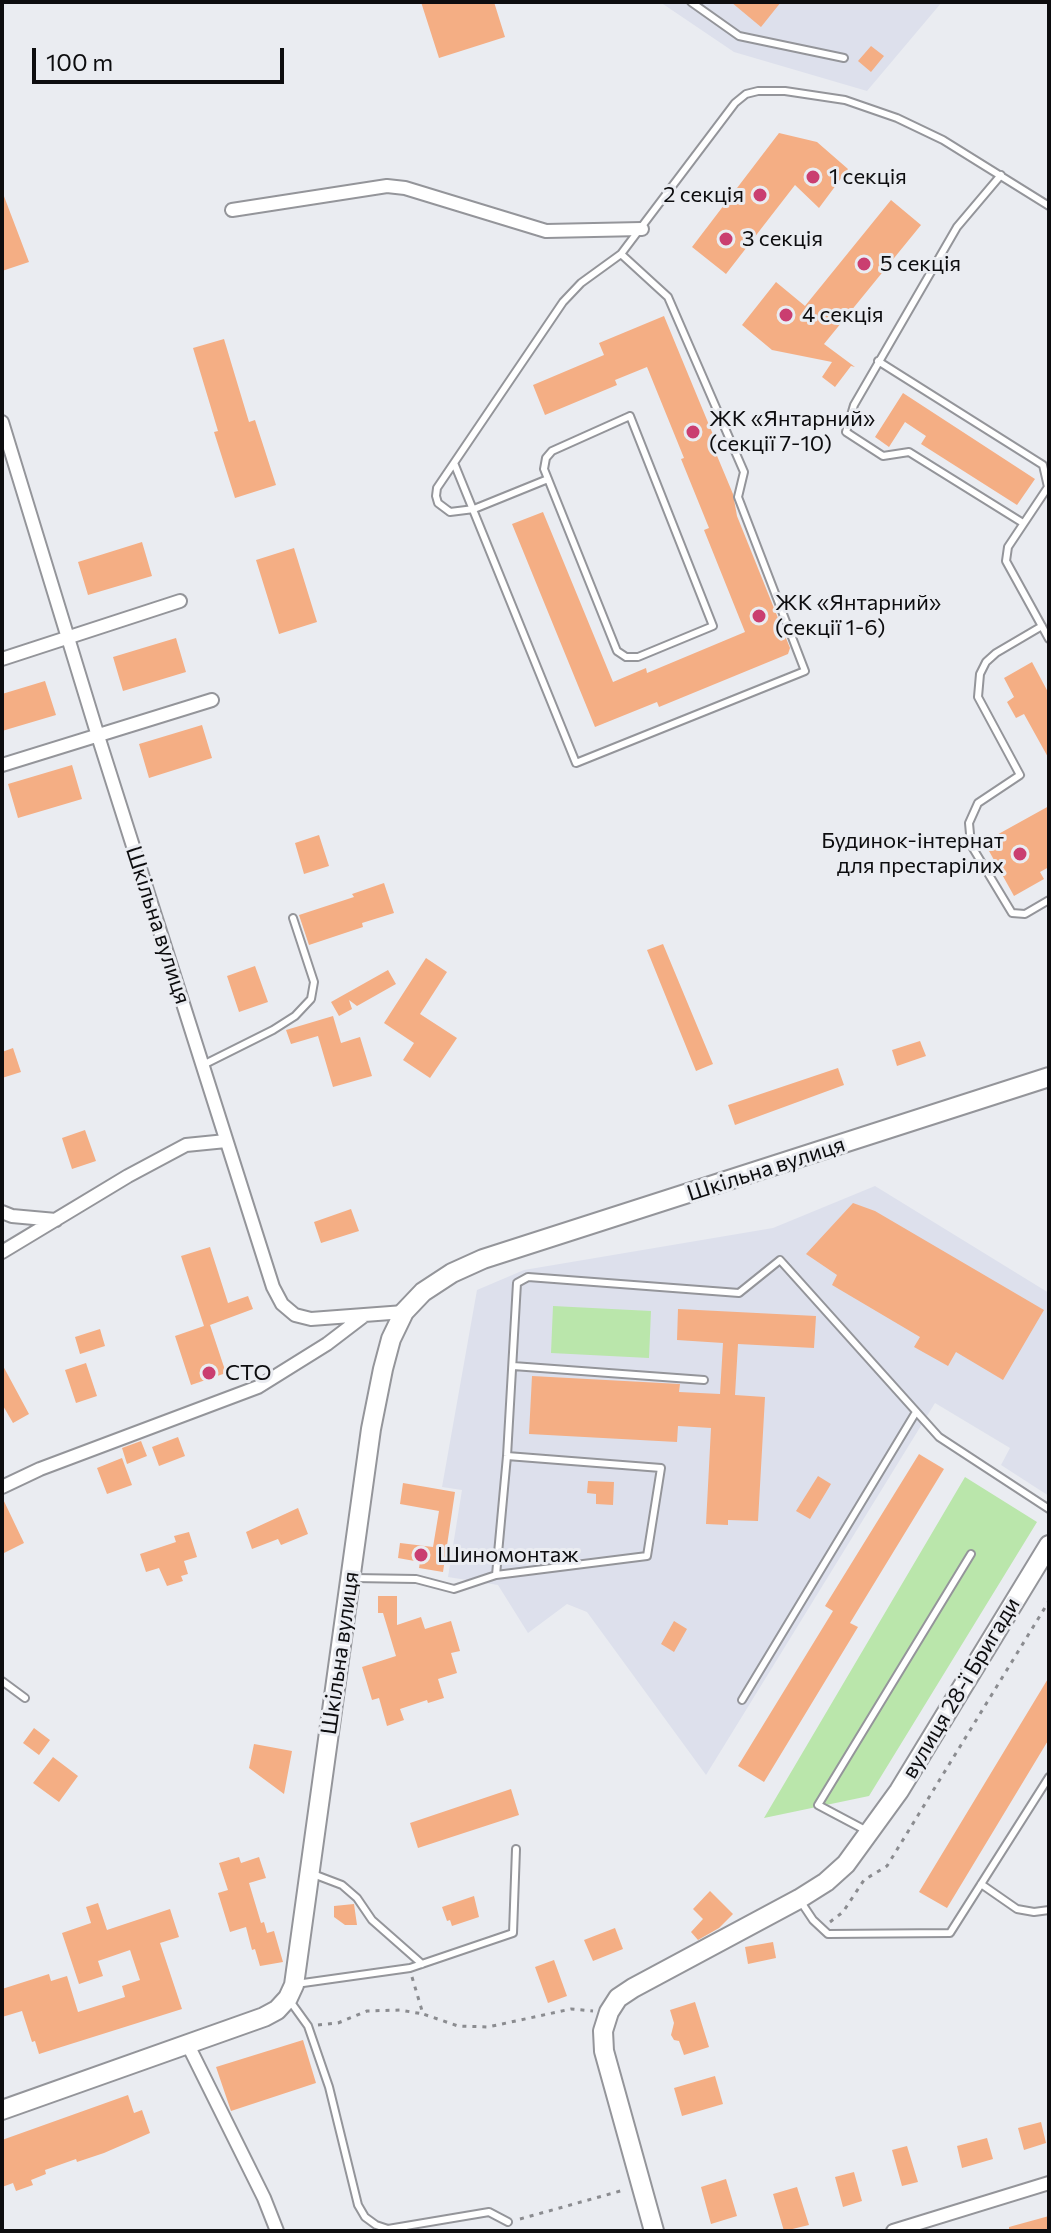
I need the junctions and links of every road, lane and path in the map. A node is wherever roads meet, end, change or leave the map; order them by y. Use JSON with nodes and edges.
{"nodes":[{"id":1,"x":691,"y":2,"type":"edge"},
{"id":2,"x":844,"y":58,"type":"dead end"},
{"id":3,"x":1001,"y":175,"type":"junction"},
{"id":4,"x":1049,"y":206,"type":"edge"},
{"id":5,"x":232,"y":210,"type":"dead end"},
{"id":6,"x":642,"y":229,"type":"junction"},
{"id":7,"x":621,"y":254,"type":"junction"},
{"id":8,"x":878,"y":361,"type":"junction"},
{"id":9,"x":2,"y":422,"type":"edge"},
{"id":10,"x":454,"y":463,"type":"junction"},
{"id":11,"x":548,"y":479,"type":"junction"},
{"id":12,"x":474,"y":509,"type":"junction"},
{"id":13,"x":1023,"y":523,"type":"junction"},
{"id":14,"x":180,"y":601,"type":"dead end"},
{"id":15,"x":1042,"y":626,"type":"junction"},
{"id":16,"x":68,"y":637,"type":"junction"},
{"id":17,"x":1049,"y":639,"type":"edge"},
{"id":18,"x":2,"y":659,"type":"edge"},
{"id":19,"x":212,"y":700,"type":"dead end"},
{"id":20,"x":98,"y":736,"type":"junction"},
{"id":21,"x":2,"y":765,"type":"edge"},
{"id":22,"x":1049,"y":900,"type":"edge"},
{"id":23,"x":293,"y":918,"type":"dead end"},
{"id":24,"x":202,"y":1065,"type":"junction"},
{"id":25,"x":1049,"y":1077,"type":"edge"},
{"id":26,"x":226,"y":1141,"type":"junction"},
{"id":27,"x":2,"y":1212,"type":"edge"},
{"id":28,"x":56,"y":1220,"type":"junction"},
{"id":29,"x":2,"y":1252,"type":"edge"},
{"id":30,"x":404,"y":1312,"type":"junction"},
{"id":31,"x":365,"y":1315,"type":"junction"},
{"id":32,"x":513,"y":1366,"type":"junction"},
{"id":33,"x":704,"y":1380,"type":"dead end"},
{"id":34,"x":916,"y":1412,"type":"junction"},
{"id":35,"x":507,"y":1456,"type":"junction"},
{"id":36,"x":2,"y":1487,"type":"edge"},
{"id":37,"x":1049,"y":1509,"type":"edge"},
{"id":38,"x":971,"y":1554,"type":"dead end"},
{"id":39,"x":1046,"y":1556,"type":"edge"},
{"id":40,"x":496,"y":1575,"type":"junction"},
{"id":41,"x":350,"y":1578,"type":"junction"},
{"id":42,"x":1049,"y":1601,"type":"edge"},
{"id":43,"x":2,"y":1681,"type":"edge"},
{"id":44,"x":25,"y":1698,"type":"dead end"},
{"id":45,"x":742,"y":1700,"type":"dead end"},
{"id":46,"x":1049,"y":1777,"type":"edge"},
{"id":47,"x":870,"y":1833,"type":"junction"},
{"id":48,"x":516,"y":1849,"type":"dead end"},
{"id":49,"x":309,"y":1872,"type":"junction"},
{"id":50,"x":981,"y":1884,"type":"junction"},
{"id":51,"x":799,"y":1899,"type":"junction"},
{"id":52,"x":1049,"y":1910,"type":"edge"},
{"id":53,"x":821,"y":1930,"type":"junction"},
{"id":54,"x":422,"y":1964,"type":"junction"},
{"id":55,"x":410,"y":1968,"type":"junction"},
{"id":56,"x":291,"y":1991,"type":"junction"},
{"id":57,"x":609,"y":2012,"type":"junction"},
{"id":58,"x":423,"y":2014,"type":"junction"},
{"id":59,"x":308,"y":2026,"type":"junction"},
{"id":60,"x":188,"y":2045,"type":"junction"},
{"id":61,"x":2,"y":2110,"type":"edge"},
{"id":62,"x":1049,"y":2183,"type":"edge"},
{"id":63,"x":641,"y":2185,"type":"junction"},
{"id":64,"x":508,"y":2222,"type":"joint"},
{"id":65,"x":277,"y":2231,"type":"edge"},
{"id":66,"x":654,"y":2231,"type":"edge"},
{"id":67,"x":893,"y":2231,"type":"edge"}],
"edges":[{"from":1,"to":2,"type":"lane"},
{"from":3,"to":4,"type":"lane"},
{"from":3,"to":6,"type":"lane"},
{"from":3,"to":8,"type":"lane"},
{"from":5,"to":6,"type":"street"},
{"from":6,"to":7,"type":"lane"},
{"from":7,"to":10,"type":"lane"},
{"from":7,"to":12,"type":"lane"},
{"from":8,"to":13,"type":"lane"},
{"from":8,"to":13,"type":"lane"},
{"from":9,"to":16,"type":"street","name":"Шкільна вулиця"},
{"from":10,"to":12,"type":"lane"},
{"from":10,"to":12,"type":"lane"},
{"from":11,"to":11,"type":"lane"},
{"from":11,"to":12,"type":"lane"},
{"from":13,"to":15,"type":"lane"},
{"from":14,"to":16,"type":"street"},
{"from":15,"to":17,"type":"lane"},
{"from":15,"to":22,"type":"lane"},
{"from":16,"to":18,"type":"street"},
{"from":16,"to":20,"type":"street","name":"Шкільна вулиця"},
{"from":19,"to":20,"type":"street"},
{"from":20,"to":21,"type":"street"},
{"from":20,"to":24,"type":"street","name":"Шкільна вулиця"},
{"from":23,"to":24,"type":"lane"},
{"from":24,"to":26,"type":"street","name":"Шкільна вулиця"},
{"from":25,"to":30,"type":"street","name":"Шкільна вулиця"},
{"from":26,"to":28,"type":"street"},
{"from":26,"to":31,"type":"street","name":"Шкільна вулиця"},
{"from":27,"to":28,"type":"street"},
{"from":28,"to":29,"type":"street"},
{"from":30,"to":31,"type":"street","name":"Шкільна вулиця"},
{"from":30,"to":41,"type":"street","name":"Шкільна вулиця"},
{"from":31,"to":36,"type":"street"},
{"from":32,"to":33,"type":"lane"},
{"from":32,"to":34,"type":"lane"},
{"from":32,"to":35,"type":"lane"},
{"from":34,"to":37,"type":"lane"},
{"from":34,"to":45,"type":"lane"},
{"from":35,"to":40,"type":"lane"},
{"from":35,"to":40,"type":"lane"},
{"from":38,"to":47,"type":"lane"},
{"from":39,"to":47,"type":"street","name":"вулиця 28-ї Бригади"},
{"from":40,"to":41,"type":"lane"},
{"from":41,"to":49,"type":"street","name":"Шкільна вулиця"},
{"from":42,"to":53,"type":"path"},
{"from":43,"to":44,"type":"lane"},
{"from":46,"to":50,"type":"lane"},
{"from":47,"to":51,"type":"street","name":"вулиця 28-ї Бригади"},
{"from":48,"to":54,"type":"lane"},
{"from":49,"to":54,"type":"lane"},
{"from":49,"to":56,"type":"street","name":"Шкільна вулиця"},
{"from":50,"to":52,"type":"lane"},
{"from":50,"to":53,"type":"lane"},
{"from":51,"to":53,"type":"lane"},
{"from":51,"to":57,"type":"street","name":"вулиця 28-ї Бригади"},
{"from":54,"to":55,"type":"lane"},
{"from":55,"to":56,"type":"lane"},
{"from":55,"to":58,"type":"path"},
{"from":56,"to":59,"type":"lane"},
{"from":56,"to":60,"type":"street"},
{"from":57,"to":58,"type":"path"},
{"from":57,"to":63,"type":"street"},
{"from":58,"to":59,"type":"path"},
{"from":59,"to":64,"type":"lane"},
{"from":60,"to":61,"type":"street"},
{"from":60,"to":65,"type":"street"},
{"from":62,"to":67,"type":"street"},
{"from":63,"to":64,"type":"path"},
{"from":63,"to":66,"type":"street"}]}
